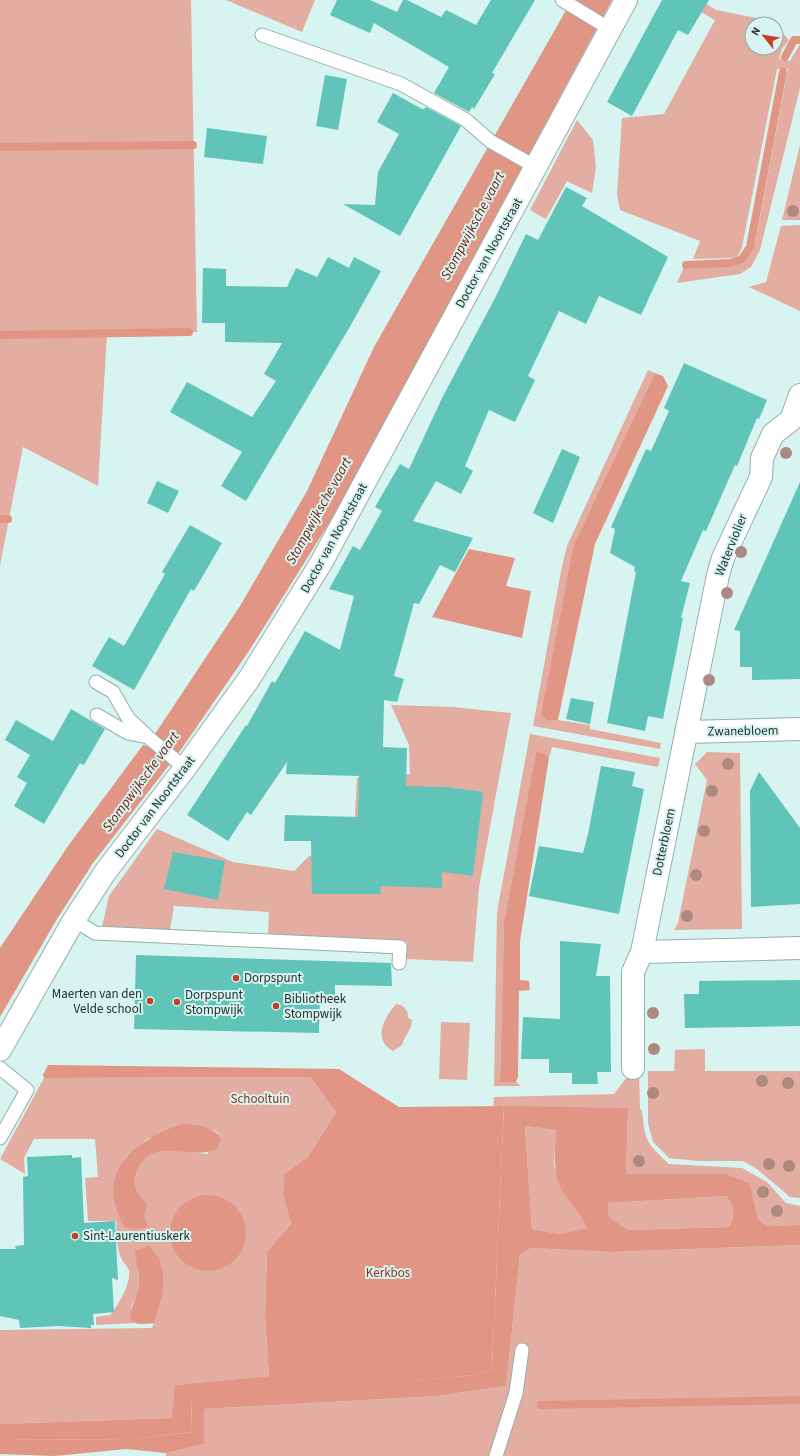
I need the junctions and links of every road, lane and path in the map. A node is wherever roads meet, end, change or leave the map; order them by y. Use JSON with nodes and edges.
{"nodes":[{"id":1,"x":562,"y":0,"type":"edge"},
{"id":2,"x":626,"y":0,"type":"edge"},
{"id":3,"x":605,"y":26,"type":"junction"},
{"id":4,"x":262,"y":35,"type":"dead end"},
{"id":5,"x":531,"y":164,"type":"junction"},
{"id":6,"x":800,"y":395,"type":"edge"},
{"id":7,"x":96,"y":682,"type":"dead end"},
{"id":8,"x":97,"y":715,"type":"dead end"},
{"id":9,"x":800,"y":729,"type":"edge"},
{"id":10,"x":686,"y":732,"type":"junction"},
{"id":11,"x":148,"y":737,"type":"junction"},
{"id":12,"x":181,"y":765,"type":"junction"},
{"id":13,"x":74,"y":920,"type":"junction"},
{"id":14,"x":800,"y":948,"type":"edge"},
{"id":15,"x":642,"y":952,"type":"junction"},
{"id":16,"x":399,"y":963,"type":"dead end"},
{"id":17,"x":0,"y":1053,"type":"edge"},
{"id":18,"x":633,"y":1068,"type":"dead end"},
{"id":19,"x":0,"y":1138,"type":"edge"},
{"id":20,"x":522,"y":1350,"type":"dead end"},
{"id":21,"x":496,"y":1456,"type":"edge"}],
"edges":[{"from":1,"to":3,"type":"lane"},
{"from":2,"to":3,"type":"street","name":"Doctor van Noortstraat"},
{"from":3,"to":5,"type":"street","name":"Doctor van Noortstraat"},
{"from":4,"to":5,"type":"lane"},
{"from":5,"to":12,"type":"street","name":"Doctor van Noortstraat"},
{"from":6,"to":10,"type":"street","name":"Waterviolier"},
{"from":7,"to":11,"type":"lane"},
{"from":8,"to":11,"type":"lane"},
{"from":9,"to":10,"type":"street","name":"Zwanebloem"},
{"from":10,"to":15,"type":"street","name":"Dotterbloem"},
{"from":11,"to":12,"type":"lane"},
{"from":12,"to":13,"type":"street","name":"Doctor van Noortstraat"},
{"from":13,"to":16,"type":"lane"},
{"from":13,"to":17,"type":"street","name":"Doctor van Noortstraat"},
{"from":14,"to":15,"type":"street"},
{"from":15,"to":18,"type":"street","name":"Dotterbloem"},
{"from":17,"to":19,"type":"lane"},
{"from":20,"to":21,"type":"lane"}]}
